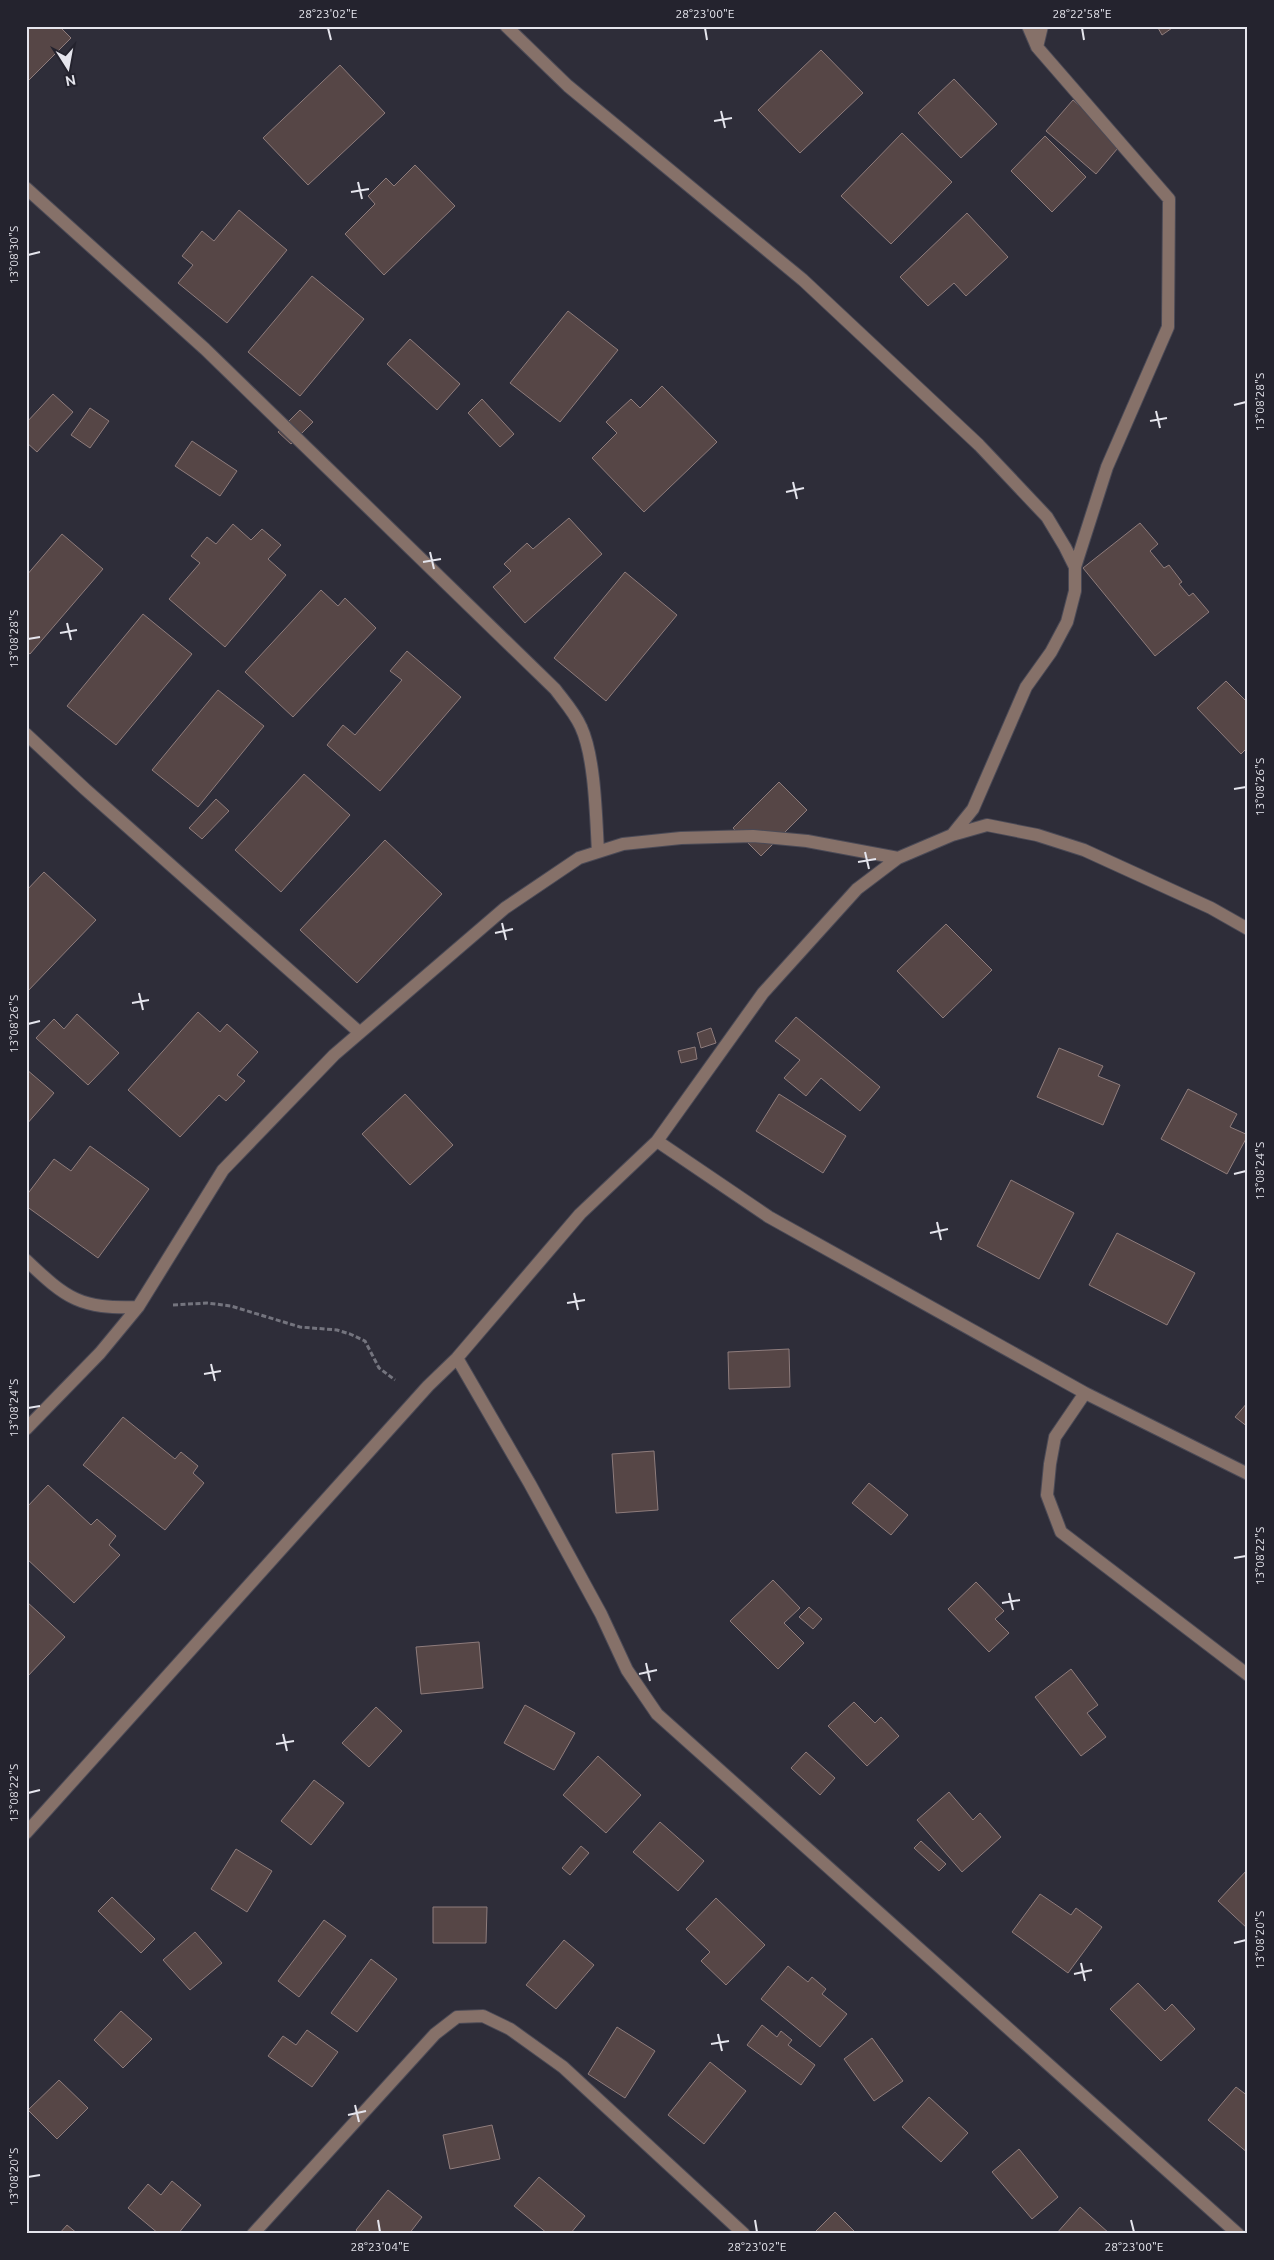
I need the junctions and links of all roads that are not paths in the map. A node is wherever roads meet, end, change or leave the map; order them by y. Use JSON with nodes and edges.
{"nodes":[{"id":1,"x":506,"y":26,"type":"edge"},
{"id":2,"x":1028,"y":26,"type":"edge"},
{"id":3,"x":1042,"y":26,"type":"edge"},
{"id":4,"x":1037,"y":47,"type":"junction"},
{"id":5,"x":26,"y":188,"type":"edge"},
{"id":6,"x":1075,"y":567,"type":"junction"},
{"id":7,"x":26,"y":734,"type":"edge"},
{"id":8,"x":952,"y":836,"type":"junction"},
{"id":9,"x":598,"y":852,"type":"junction"},
{"id":10,"x":898,"y":858,"type":"junction"},
{"id":11,"x":1248,"y":928,"type":"edge"},
{"id":12,"x":359,"y":1032,"type":"junction"},
{"id":13,"x":656,"y":1141,"type":"junction"},
{"id":14,"x":26,"y":1260,"type":"edge"},
{"id":15,"x":138,"y":1307,"type":"junction"},
{"id":16,"x":457,"y":1358,"type":"junction"},
{"id":17,"x":1085,"y":1393,"type":"junction"},
{"id":18,"x":26,"y":1429,"type":"edge"},
{"id":19,"x":1248,"y":1474,"type":"edge"},
{"id":20,"x":1248,"y":1675,"type":"edge"},
{"id":21,"x":26,"y":1833,"type":"edge"},
{"id":22,"x":253,"y":2234,"type":"edge"},
{"id":23,"x":744,"y":2234,"type":"edge"},
{"id":24,"x":1238,"y":2234,"type":"edge"}],
"edges":[{"from":1,"to":6,"type":"street"},
{"from":2,"to":4,"type":"street"},
{"from":3,"to":4,"type":"street"},
{"from":4,"to":6,"type":"street"},
{"from":5,"to":9,"type":"street"},
{"from":6,"to":8,"type":"street"},
{"from":7,"to":12,"type":"street"},
{"from":8,"to":10,"type":"street"},
{"from":8,"to":11,"type":"street"},
{"from":9,"to":10,"type":"street"},
{"from":9,"to":12,"type":"street"},
{"from":10,"to":13,"type":"street"},
{"from":12,"to":15,"type":"street"},
{"from":13,"to":16,"type":"street"},
{"from":13,"to":17,"type":"street"},
{"from":14,"to":15,"type":"street"},
{"from":15,"to":18,"type":"street"},
{"from":16,"to":21,"type":"street"},
{"from":16,"to":24,"type":"street"},
{"from":17,"to":19,"type":"street"},
{"from":17,"to":20,"type":"street"},
{"from":22,"to":23,"type":"street"}]}
